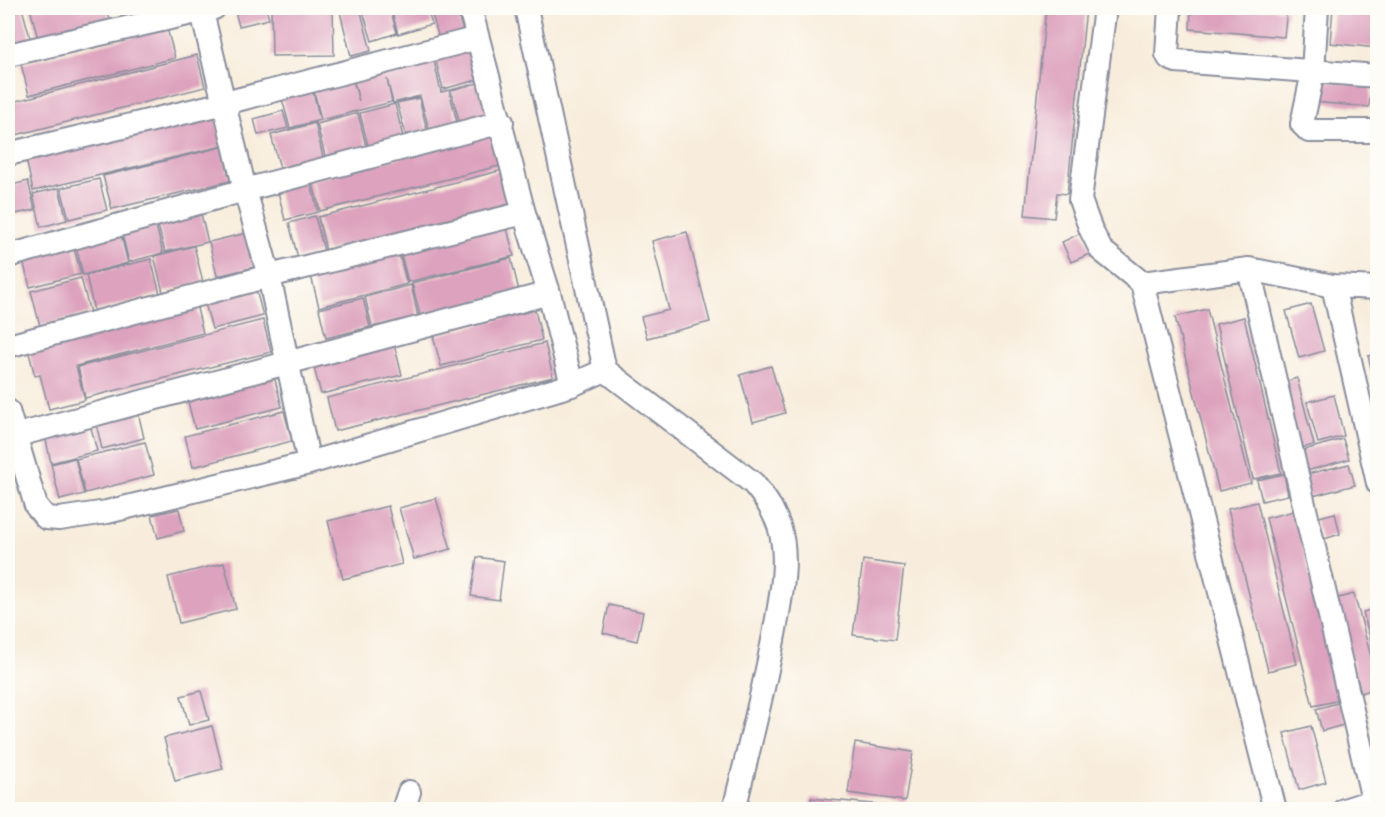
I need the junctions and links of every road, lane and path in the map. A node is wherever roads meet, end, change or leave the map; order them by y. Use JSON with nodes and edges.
{"nodes":[{"id":1,"x":470,"y":8,"type":"edge"},
{"id":2,"x":526,"y":8,"type":"edge"},
{"id":3,"x":1105,"y":8,"type":"edge"},
{"id":4,"x":1170,"y":8,"type":"edge"},
{"id":5,"x":1317,"y":8,"type":"edge"},
{"id":6,"x":206,"y":9,"type":"edge"},
{"id":7,"x":478,"y":38,"type":"junction"},
{"id":8,"x":8,"y":55,"type":"edge"},
{"id":9,"x":1313,"y":72,"type":"junction"},
{"id":10,"x":1377,"y":76,"type":"edge"},
{"id":11,"x":225,"y":103,"type":"junction"},
{"id":12,"x":502,"y":122,"type":"junction"},
{"id":13,"x":1377,"y":131,"type":"edge"},
{"id":14,"x":8,"y":154,"type":"edge"},
{"id":15,"x":245,"y":190,"type":"junction"},
{"id":16,"x":524,"y":213,"type":"junction"},
{"id":17,"x":8,"y":256,"type":"edge"},
{"id":18,"x":1249,"y":269,"type":"junction"},
{"id":19,"x":269,"y":276,"type":"junction"},
{"id":20,"x":1142,"y":284,"type":"junction"},
{"id":21,"x":1333,"y":286,"type":"junction"},
{"id":22,"x":1377,"y":288,"type":"edge"},
{"id":23,"x":549,"y":293,"type":"junction"},
{"id":24,"x":8,"y":346,"type":"edge"},
{"id":25,"x":287,"y":362,"type":"junction"},
{"id":26,"x":605,"y":370,"type":"junction"},
{"id":27,"x":572,"y":385,"type":"junction"},
{"id":28,"x":8,"y":411,"type":"edge"},
{"id":29,"x":14,"y":436,"type":"junction"},
{"id":30,"x":309,"y":463,"type":"junction"},
{"id":31,"x":1377,"y":483,"type":"edge"},
{"id":32,"x":1375,"y":800,"type":"edge"},
{"id":33,"x":734,"y":810,"type":"edge"},
{"id":34,"x":1275,"y":810,"type":"edge"},
{"id":35,"x":1344,"y":810,"type":"edge"}],
"edges":[{"from":1,"to":7,"type":"street"},
{"from":2,"to":26,"type":"street"},
{"from":3,"to":20,"type":"street"},
{"from":4,"to":9,"type":"street"},
{"from":5,"to":9,"type":"street"},
{"from":6,"to":8,"type":"street"},
{"from":6,"to":11,"type":"street"},
{"from":7,"to":11,"type":"street"},
{"from":7,"to":12,"type":"street"},
{"from":9,"to":10,"type":"street"},
{"from":9,"to":13,"type":"street"},
{"from":11,"to":14,"type":"street"},
{"from":11,"to":15,"type":"street"},
{"from":12,"to":15,"type":"street"},
{"from":12,"to":16,"type":"street"},
{"from":15,"to":17,"type":"street"},
{"from":15,"to":19,"type":"street"},
{"from":16,"to":19,"type":"street"},
{"from":16,"to":23,"type":"street"},
{"from":18,"to":20,"type":"street"},
{"from":18,"to":21,"type":"street"},
{"from":18,"to":32,"type":"street"},
{"from":19,"to":24,"type":"street"},
{"from":19,"to":25,"type":"street"},
{"from":20,"to":34,"type":"street"},
{"from":21,"to":22,"type":"street"},
{"from":21,"to":31,"type":"street"},
{"from":23,"to":25,"type":"street"},
{"from":23,"to":27,"type":"street"},
{"from":25,"to":29,"type":"street"},
{"from":25,"to":30,"type":"street"},
{"from":26,"to":27,"type":"street"},
{"from":26,"to":33,"type":"street"},
{"from":27,"to":30,"type":"street"},
{"from":28,"to":29,"type":"street"},
{"from":29,"to":30,"type":"street"},
{"from":32,"to":35,"type":"street"}]}
